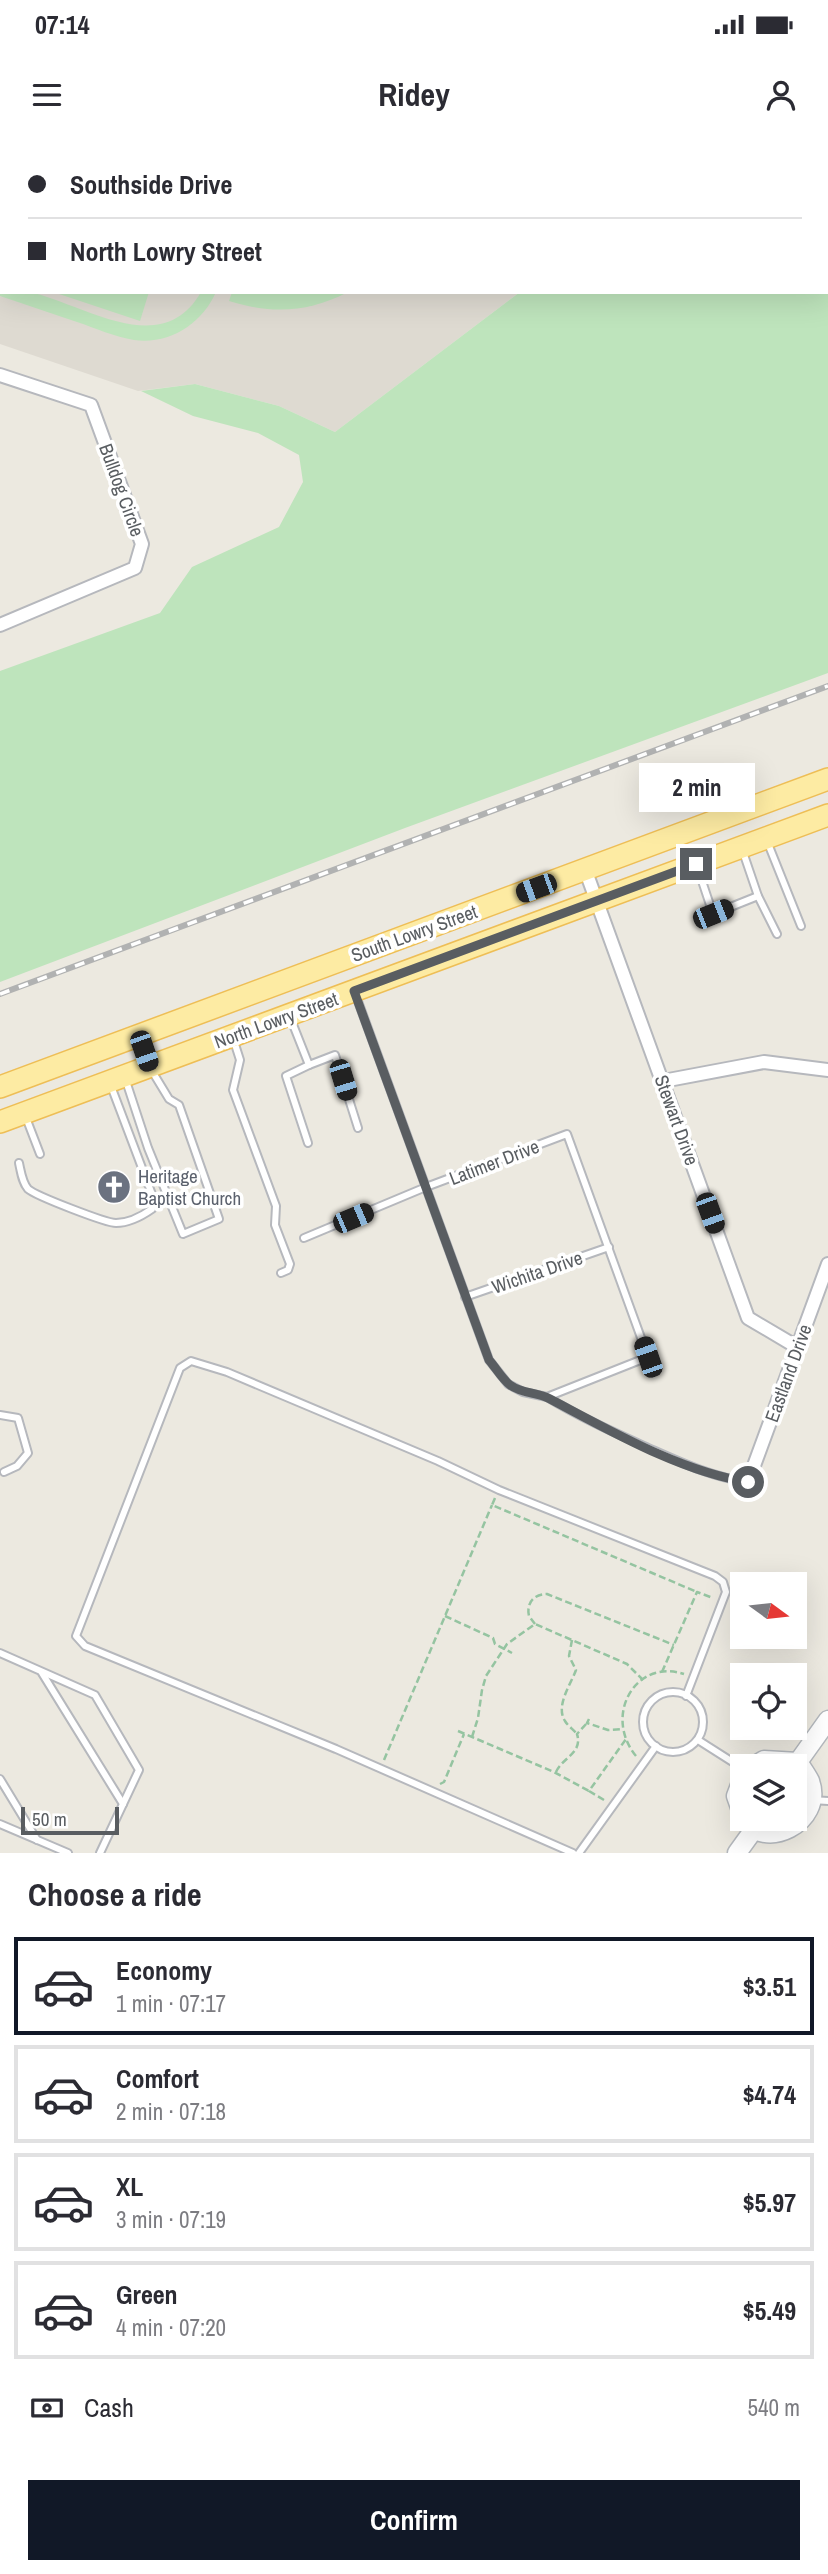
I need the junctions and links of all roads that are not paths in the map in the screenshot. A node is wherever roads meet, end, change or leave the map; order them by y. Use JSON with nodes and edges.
{"nodes":[{"id":1,"x":0,"y":374,"type":"edge"},
{"id":2,"x":0,"y":625,"type":"edge"},
{"id":3,"x":828,"y":779,"type":"edge"},
{"id":4,"x":828,"y":815,"type":"edge"},
{"id":5,"x":766,"y":838,"type":"junction"},
{"id":6,"x":741,"y":847,"type":"junction"},
{"id":7,"x":696,"y":864,"type":"junction"},
{"id":8,"x":585,"y":869,"type":"junction"},
{"id":9,"x":758,"y":896,"type":"junction"},
{"id":10,"x":596,"y":902,"type":"junction"},
{"id":11,"x":801,"y":926,"type":"dead end"},
{"id":12,"x":777,"y":934,"type":"dead end"},
{"id":13,"x":354,"y":991,"type":"junction"},
{"id":14,"x":290,"y":1015,"type":"junction"},
{"id":15,"x":139,"y":1036,"type":"junction"},
{"id":16,"x":233,"y":1036,"type":"junction"},
{"id":17,"x":309,"y":1065,"type":"junction"},
{"id":18,"x":149,"y":1067,"type":"junction"},
{"id":19,"x":828,"y":1070,"type":"edge"},
{"id":20,"x":117,"y":1078,"type":"junction"},
{"id":21,"x":663,"y":1081,"type":"junction"},
{"id":22,"x":0,"y":1087,"type":"edge"},
{"id":23,"x":24,"y":1113,"type":"junction"},
{"id":24,"x":0,"y":1122,"type":"edge"},
{"id":25,"x":358,"y":1128,"type":"dead end"},
{"id":26,"x":308,"y":1143,"type":"dead end"},
{"id":27,"x":40,"y":1154,"type":"dead end"},
{"id":28,"x":19,"y":1163,"type":"dead end"},
{"id":29,"x":426,"y":1187,"type":"junction"},
{"id":30,"x":304,"y":1238,"type":"dead end"},
{"id":31,"x":608,"y":1247,"type":"junction"},
{"id":32,"x":828,"y":1264,"type":"edge"},
{"id":33,"x":281,"y":1273,"type":"dead end"},
{"id":34,"x":465,"y":1297,"type":"junction"},
{"id":35,"x":797,"y":1348,"type":"junction"},
{"id":36,"x":547,"y":1397,"type":"junction"},
{"id":37,"x":0,"y":1415,"type":"edge"},
{"id":38,"x":4,"y":1472,"type":"dead end"},
{"id":39,"x":748,"y":1482,"type":"joint"},
{"id":40,"x":0,"y":1653,"type":"edge"},
{"id":41,"x":41,"y":1671,"type":"junction"},
{"id":42,"x":686,"y":1696,"type":"junction"},
{"id":43,"x":828,"y":1720,"type":"edge"},
{"id":44,"x":698,"y":1740,"type":"junction"},
{"id":45,"x":656,"y":1746,"type":"junction"},
{"id":46,"x":804,"y":1754,"type":"edge"},
{"id":47,"x":730,"y":1760,"type":"edge"},
{"id":48,"x":807,"y":1776,"type":"edge"},
{"id":49,"x":0,"y":1779,"type":"edge"},
{"id":50,"x":820,"y":1800,"type":"edge"},
{"id":51,"x":123,"y":1804,"type":"junction"},
{"id":52,"x":807,"y":1815,"type":"edge"},
{"id":53,"x":0,"y":1824,"type":"edge"},
{"id":54,"x":746,"y":1831,"type":"edge"},
{"id":55,"x":761,"y":1831,"type":"edge"},
{"id":56,"x":787,"y":1831,"type":"edge"},
{"id":57,"x":37,"y":1840,"type":"junction"},
{"id":58,"x":68,"y":1853,"type":"edge"},
{"id":59,"x":100,"y":1853,"type":"edge"},
{"id":60,"x":573,"y":1853,"type":"edge"},
{"id":61,"x":579,"y":1853,"type":"edge"},
{"id":62,"x":737,"y":1853,"type":"edge"}],
"edges":[{"from":1,"to":2,"type":"street","name":"Bulldog Circle"},
{"from":3,"to":8,"type":"main road","name":"South Lowry Street"},
{"from":4,"to":5,"type":"main road","name":"North Lowry Street"},
{"from":5,"to":6,"type":"main road","name":"North Lowry Street"},
{"from":5,"to":11,"type":"lane"},
{"from":6,"to":7,"type":"main road","name":"North Lowry Street"},
{"from":6,"to":9,"type":"lane"},
{"from":7,"to":9,"type":"lane"},
{"from":7,"to":10,"type":"main road","name":"North Lowry Street"},
{"from":8,"to":10,"type":"street","name":"Stewart Drive"},
{"from":8,"to":15,"type":"main road","name":"South Lowry Street"},
{"from":9,"to":12,"type":"lane"},
{"from":10,"to":13,"type":"main road","name":"North Lowry Street"},
{"from":10,"to":21,"type":"street","name":"Stewart Drive"},
{"from":13,"to":14,"type":"main road","name":"North Lowry Street"},
{"from":13,"to":29,"type":"lane"},
{"from":14,"to":16,"type":"main road","name":"North Lowry Street"},
{"from":14,"to":17,"type":"lane"},
{"from":15,"to":18,"type":"main road"},
{"from":15,"to":22,"type":"main road","name":"South Lowry Street"},
{"from":16,"to":18,"type":"main road","name":"North Lowry Street"},
{"from":16,"to":33,"type":"lane"},
{"from":17,"to":25,"type":"lane"},
{"from":17,"to":26,"type":"lane"},
{"from":18,"to":20,"type":"main road","name":"North Lowry Street"},
{"from":18,"to":20,"type":"lane"},
{"from":19,"to":21,"type":"street"},
{"from":20,"to":23,"type":"main road","name":"North Lowry Street"},
{"from":20,"to":28,"type":"lane"},
{"from":21,"to":35,"type":"street","name":"Stewart Drive"},
{"from":23,"to":24,"type":"main road","name":"North Lowry Street"},
{"from":23,"to":27,"type":"lane"},
{"from":29,"to":30,"type":"lane","name":"Latimer Drive"},
{"from":29,"to":31,"type":"lane","name":"Latimer Drive"},
{"from":29,"to":34,"type":"lane"},
{"from":31,"to":34,"type":"lane","name":"Wichita Drive"},
{"from":31,"to":36,"type":"lane"},
{"from":32,"to":35,"type":"street","name":"Eastland Drive"},
{"from":34,"to":36,"type":"lane"},
{"from":35,"to":39,"type":"street","name":"Eastland Drive"},
{"from":36,"to":39,"type":"lane"},
{"from":37,"to":38,"type":"lane"},
{"from":40,"to":41,"type":"lane"},
{"from":41,"to":51,"type":"lane"},
{"from":41,"to":51,"type":"lane"},
{"from":42,"to":44,"type":"lane"},
{"from":42,"to":45,"type":"lane"},
{"from":42,"to":60,"type":"lane"},
{"from":43,"to":46,"type":"street"},
{"from":44,"to":45,"type":"lane"},
{"from":44,"to":47,"type":"lane"},
{"from":45,"to":61,"type":"lane"},
{"from":48,"to":50,"type":"street"},
{"from":49,"to":57,"type":"lane"},
{"from":50,"to":52,"type":"street"},
{"from":51,"to":59,"type":"lane"},
{"from":53,"to":57,"type":"lane"},
{"from":54,"to":62,"type":"street"},
{"from":55,"to":56,"type":"street"},
{"from":57,"to":58,"type":"lane"}]}
